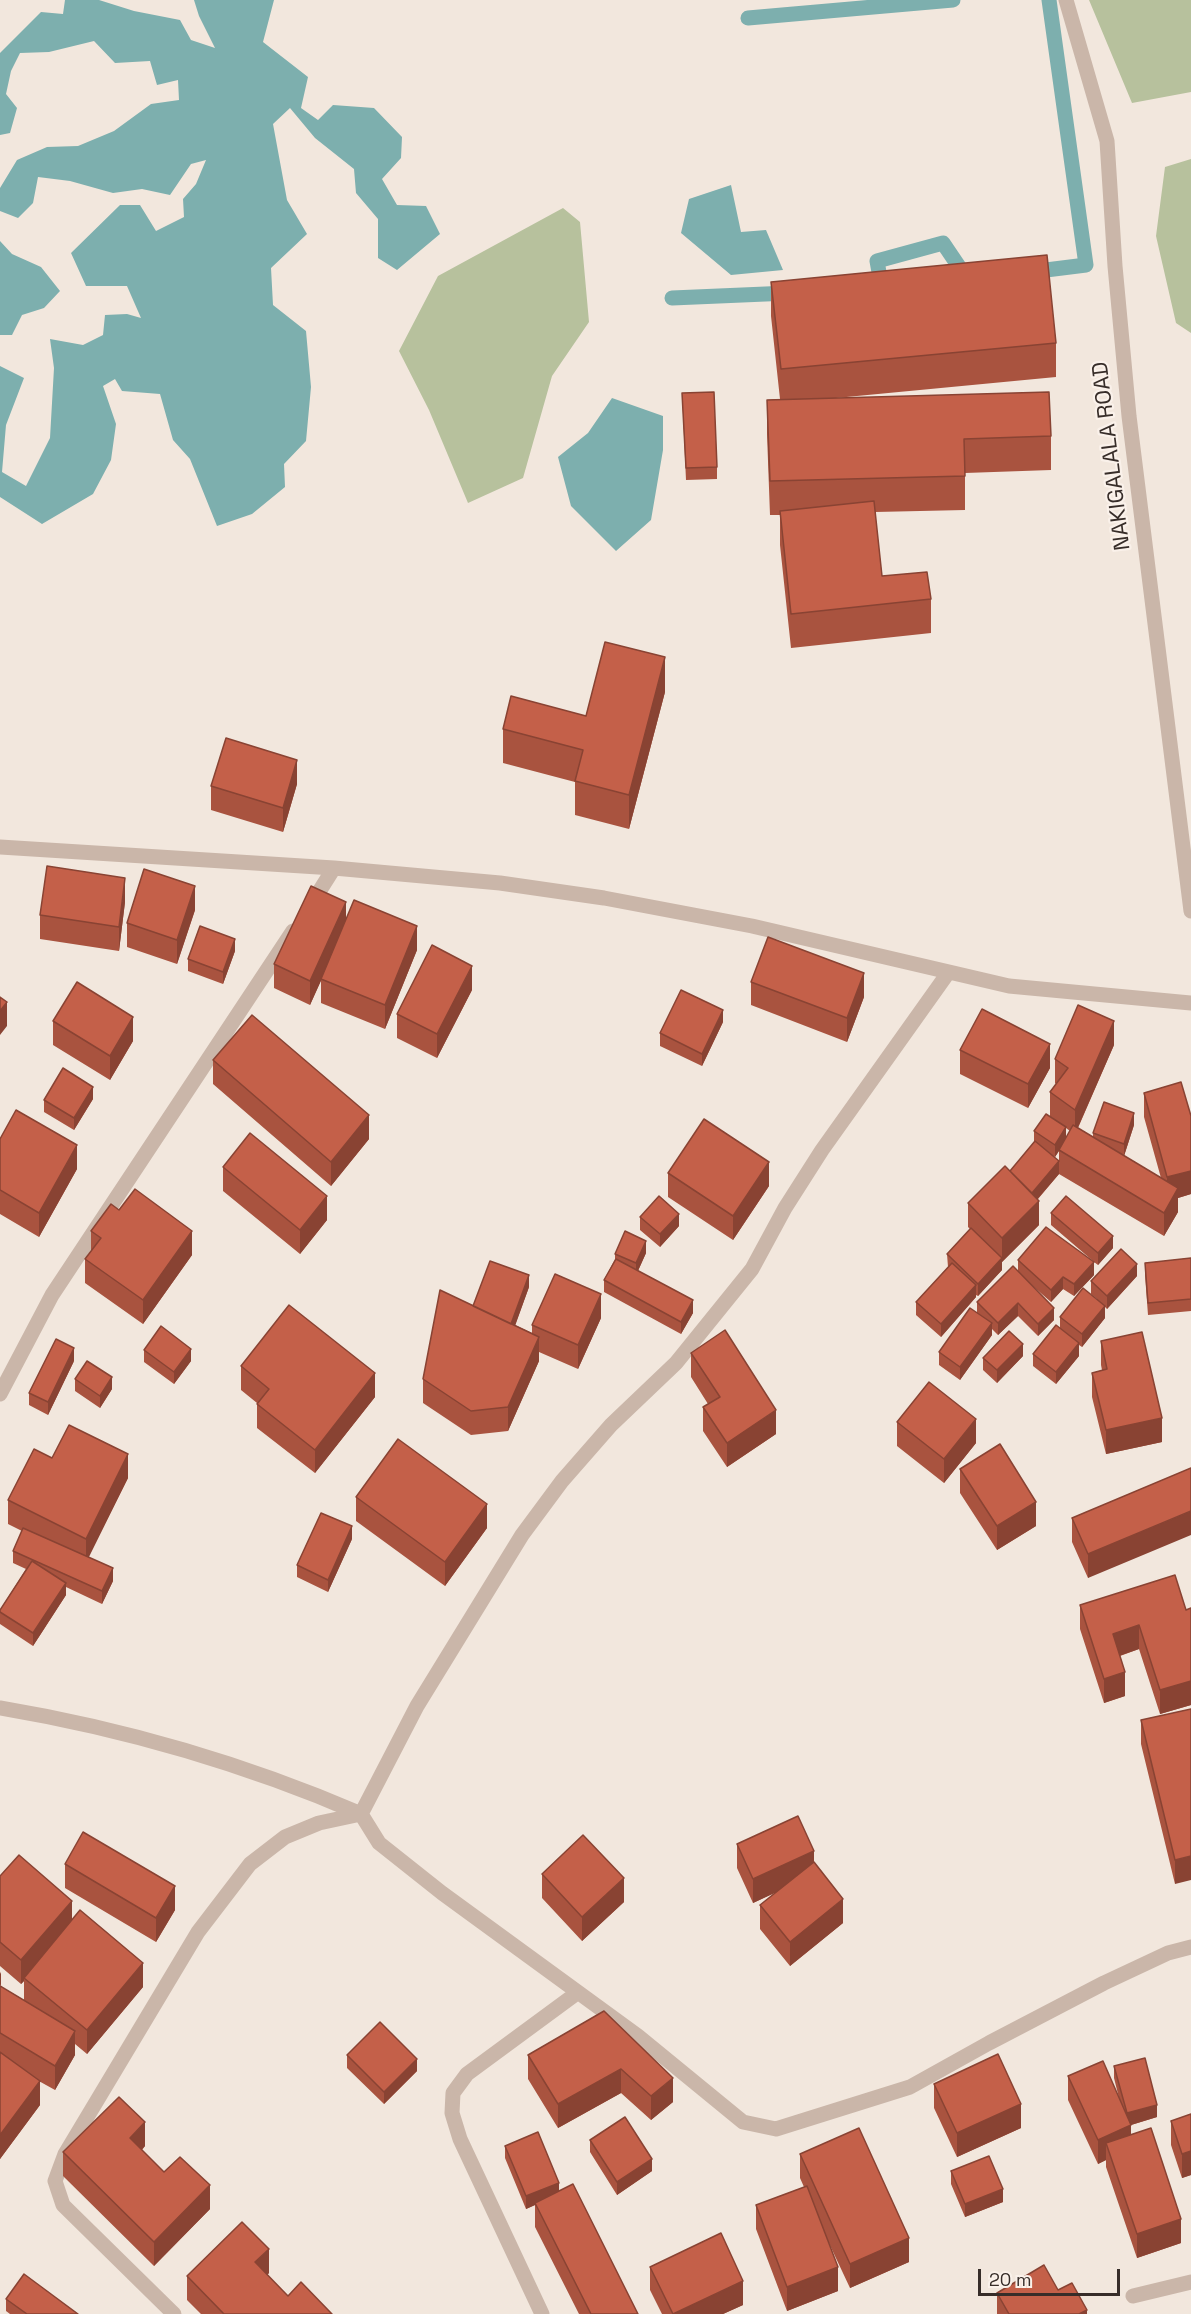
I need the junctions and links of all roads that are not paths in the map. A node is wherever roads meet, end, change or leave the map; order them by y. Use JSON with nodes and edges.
{"nodes":[{"id":1,"x":1066,"y":0,"type":"edge"},
{"id":2,"x":0,"y":847,"type":"edge"},
{"id":3,"x":334,"y":868,"type":"junction"},
{"id":4,"x":1191,"y":911,"type":"edge"},
{"id":5,"x":948,"y":973,"type":"junction"},
{"id":6,"x":1191,"y":1003,"type":"edge"},
{"id":7,"x":0,"y":1394,"type":"edge"},
{"id":8,"x":0,"y":1708,"type":"edge"},
{"id":9,"x":361,"y":1814,"type":"junction"},
{"id":10,"x":1191,"y":1947,"type":"edge"},
{"id":11,"x":577,"y":1993,"type":"junction"},
{"id":12,"x":1191,"y":2282,"type":"edge"},
{"id":13,"x":1132,"y":2296,"type":"dead end"},
{"id":14,"x":174,"y":2314,"type":"edge"},
{"id":15,"x":542,"y":2314,"type":"edge"}],
"edges":[{"from":1,"to":4,"type":"street","name":"NAKIGALALA ROAD"},
{"from":2,"to":3,"type":"street"},
{"from":3,"to":5,"type":"street"},
{"from":3,"to":7,"type":"street"},
{"from":5,"to":6,"type":"street"},
{"from":5,"to":9,"type":"street"},
{"from":8,"to":9,"type":"street"},
{"from":9,"to":11,"type":"street"},
{"from":9,"to":14,"type":"street"},
{"from":10,"to":11,"type":"street"},
{"from":11,"to":15,"type":"street"},
{"from":12,"to":13,"type":"street"}]}
